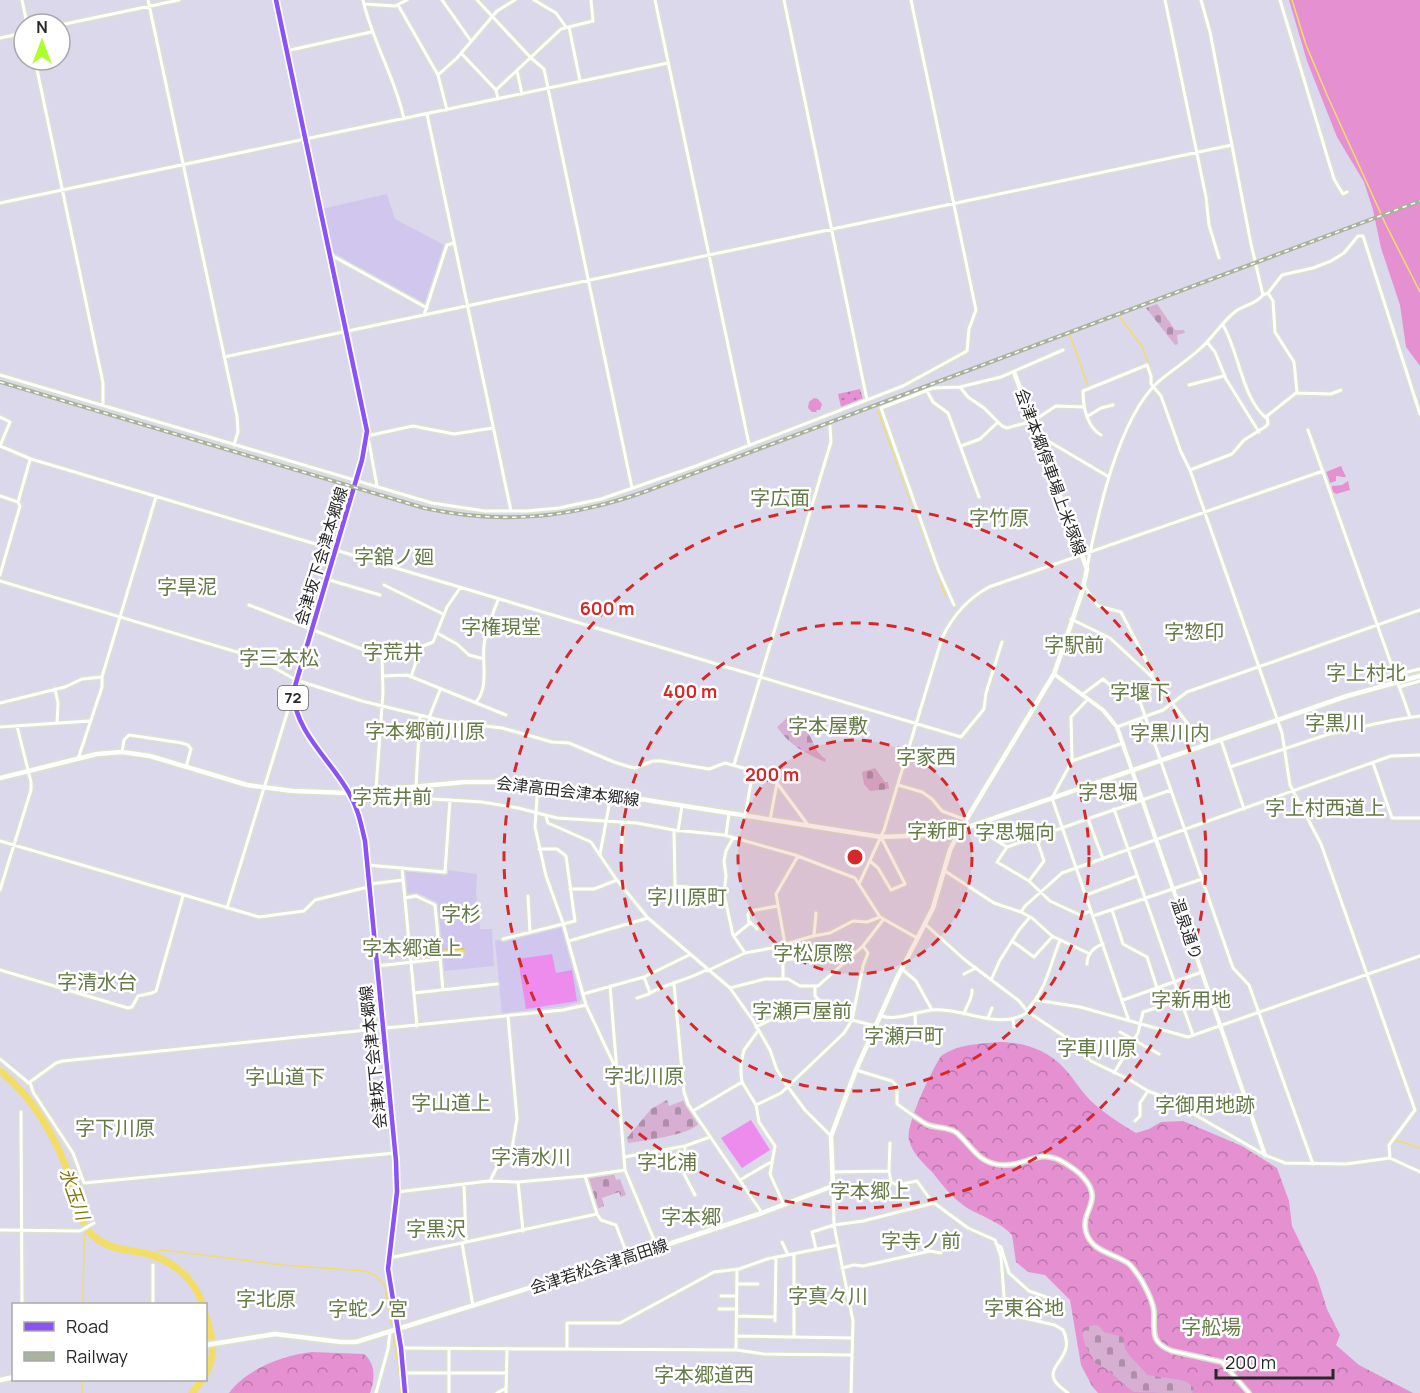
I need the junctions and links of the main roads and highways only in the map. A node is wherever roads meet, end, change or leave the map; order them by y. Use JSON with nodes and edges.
{"nodes":[{"id":1,"x":276,"y":0,"type":"edge"},
{"id":2,"x":1014,"y":372,"type":"road end"},
{"id":3,"x":1420,"y":676,"type":"edge"},
{"id":4,"x":0,"y":778,"type":"edge"},
{"id":5,"x":349,"y":793,"type":"junction"},
{"id":6,"x":960,"y":830,"type":"junction"},
{"id":7,"x":398,"y":1329,"type":"junction"},
{"id":8,"x":207,"y":1345,"type":"edge"},
{"id":9,"x":405,"y":1393,"type":"edge"}],
"edges":[{"from":1,"to":5,"type":"main road","name":"会津坂下会津本郷線","number":"72"},
{"from":2,"to":6,"type":"main road","name":"会津本郷停車場上米塚線"},
{"from":3,"to":6,"type":"main road"},
{"from":4,"to":5,"type":"main road","name":"会津高田会津本郷線"},
{"from":5,"to":6,"type":"main road","name":"会津高田会津本郷線"},
{"from":5,"to":7,"type":"main road","name":"会津坂下会津本郷線","number":"72"},
{"from":6,"to":7,"type":"main road","name":"会津若松会津高田線"},
{"from":7,"to":8,"type":"main road","name":"会津若松会津高田線"},
{"from":7,"to":9,"type":"main road","name":"会津坂下会津本郷線","number":"72"}]}
